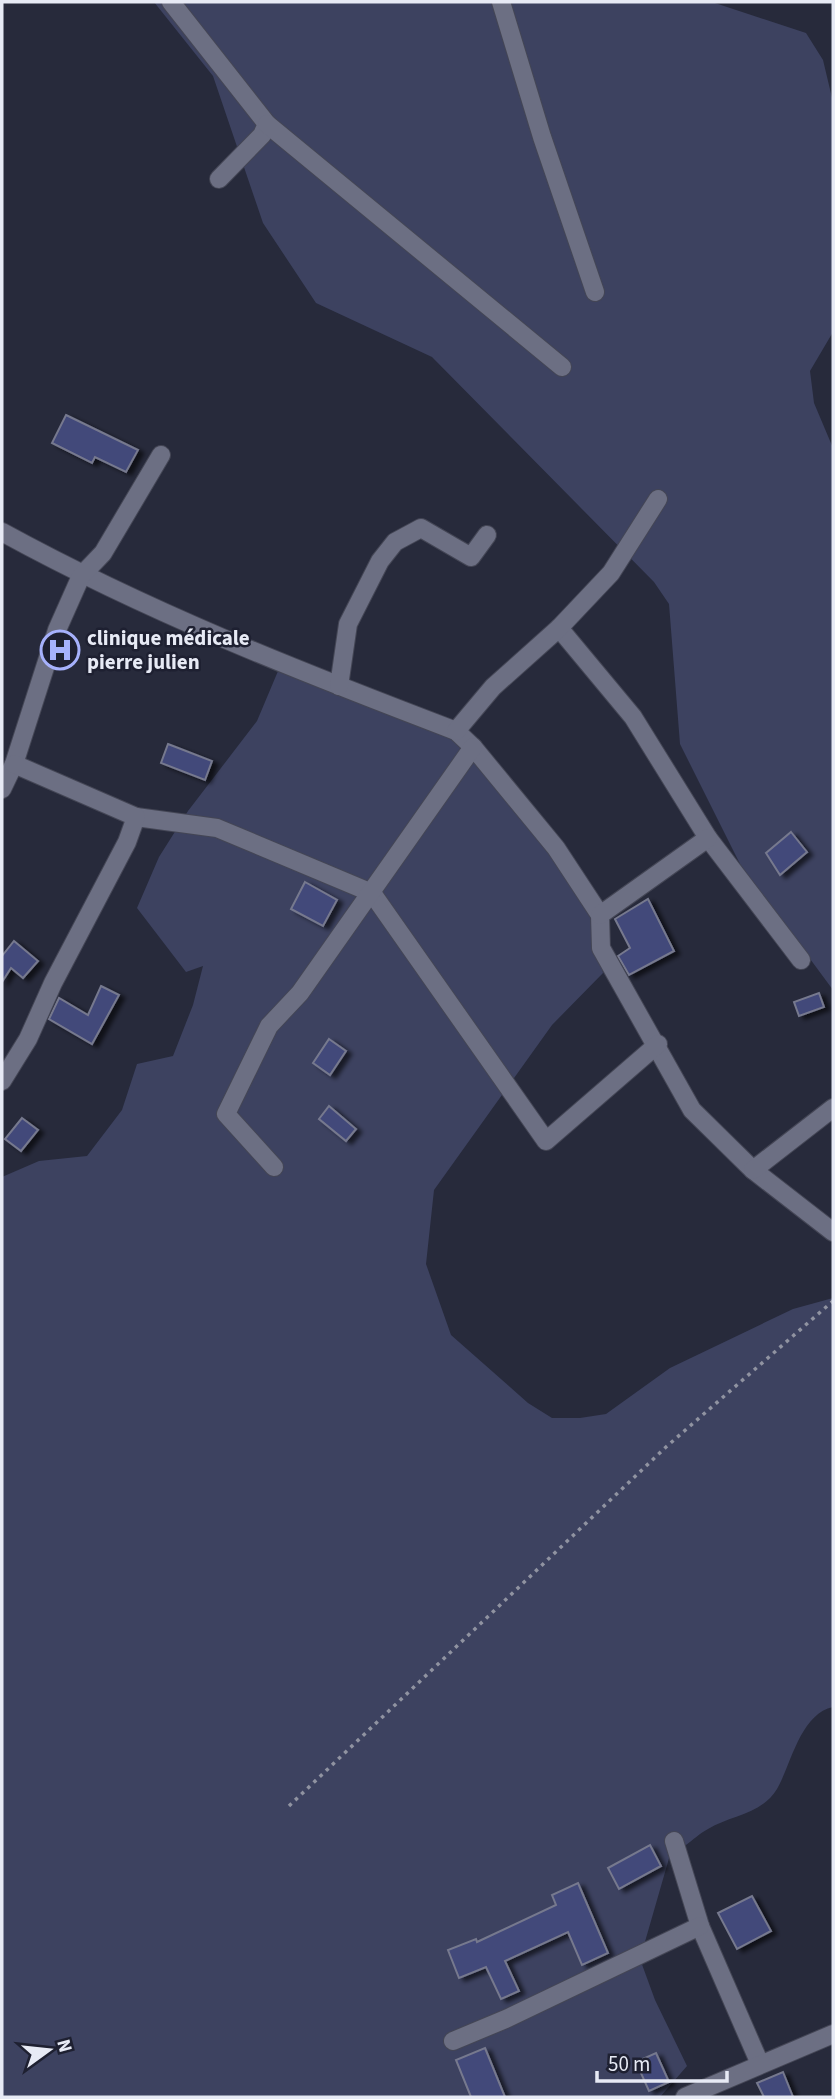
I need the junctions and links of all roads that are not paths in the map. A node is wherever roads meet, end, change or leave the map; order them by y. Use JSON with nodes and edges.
{"nodes":[{"id":1,"x":171,"y":2,"type":"edge"},
{"id":2,"x":501,"y":2,"type":"edge"},
{"id":3,"x":267,"y":124,"type":"junction"},
{"id":4,"x":219,"y":179,"type":"dead end"},
{"id":5,"x":595,"y":292,"type":"dead end"},
{"id":6,"x":562,"y":367,"type":"dead end"},
{"id":7,"x":161,"y":455,"type":"dead end"},
{"id":8,"x":658,"y":499,"type":"dead end"},
{"id":9,"x":2,"y":533,"type":"edge"},
{"id":10,"x":487,"y":535,"type":"dead end"},
{"id":11,"x":81,"y":576,"type":"junction"},
{"id":12,"x":559,"y":628,"type":"junction"},
{"id":13,"x":339,"y":686,"type":"junction"},
{"id":14,"x":456,"y":731,"type":"junction"},
{"id":15,"x":473,"y":747,"type":"junction"},
{"id":16,"x":14,"y":764,"type":"junction"},
{"id":17,"x":2,"y":789,"type":"edge"},
{"id":18,"x":136,"y":817,"type":"junction"},
{"id":19,"x":708,"y":838,"type":"junction"},
{"id":20,"x":372,"y":893,"type":"junction"},
{"id":21,"x":600,"y":915,"type":"junction"},
{"id":22,"x":801,"y":960,"type":"dead end"},
{"id":23,"x":658,"y":1044,"type":"junction"},
{"id":24,"x":2,"y":1081,"type":"edge"},
{"id":25,"x":833,"y":1108,"type":"edge"},
{"id":26,"x":274,"y":1167,"type":"dead end"},
{"id":27,"x":753,"y":1170,"type":"junction"},
{"id":28,"x":833,"y":1232,"type":"edge"},
{"id":29,"x":674,"y":1841,"type":"dead end"},
{"id":30,"x":699,"y":1926,"type":"junction"},
{"id":31,"x":833,"y":2034,"type":"edge"},
{"id":32,"x":453,"y":2041,"type":"dead end"},
{"id":33,"x":760,"y":2064,"type":"junction"},
{"id":34,"x":687,"y":2097,"type":"edge"}],
"edges":[{"from":1,"to":3,"type":"street"},
{"from":2,"to":5,"type":"street"},
{"from":3,"to":4,"type":"street"},
{"from":3,"to":6,"type":"street"},
{"from":7,"to":11,"type":"street"},
{"from":8,"to":12,"type":"street"},
{"from":9,"to":11,"type":"street"},
{"from":10,"to":13,"type":"street"},
{"from":11,"to":13,"type":"street"},
{"from":11,"to":16,"type":"street"},
{"from":12,"to":14,"type":"street"},
{"from":12,"to":19,"type":"street"},
{"from":13,"to":14,"type":"street"},
{"from":14,"to":15,"type":"street"},
{"from":15,"to":20,"type":"street"},
{"from":15,"to":21,"type":"street"},
{"from":16,"to":17,"type":"street"},
{"from":16,"to":18,"type":"street"},
{"from":18,"to":20,"type":"street"},
{"from":18,"to":24,"type":"street"},
{"from":19,"to":21,"type":"street"},
{"from":19,"to":22,"type":"street"},
{"from":20,"to":23,"type":"street"},
{"from":20,"to":26,"type":"street"},
{"from":21,"to":23,"type":"street"},
{"from":23,"to":27,"type":"street"},
{"from":25,"to":27,"type":"street"},
{"from":27,"to":28,"type":"street"},
{"from":29,"to":30,"type":"street"},
{"from":30,"to":32,"type":"street"},
{"from":30,"to":33,"type":"street"},
{"from":31,"to":33,"type":"street"},
{"from":33,"to":34,"type":"street"}]}
